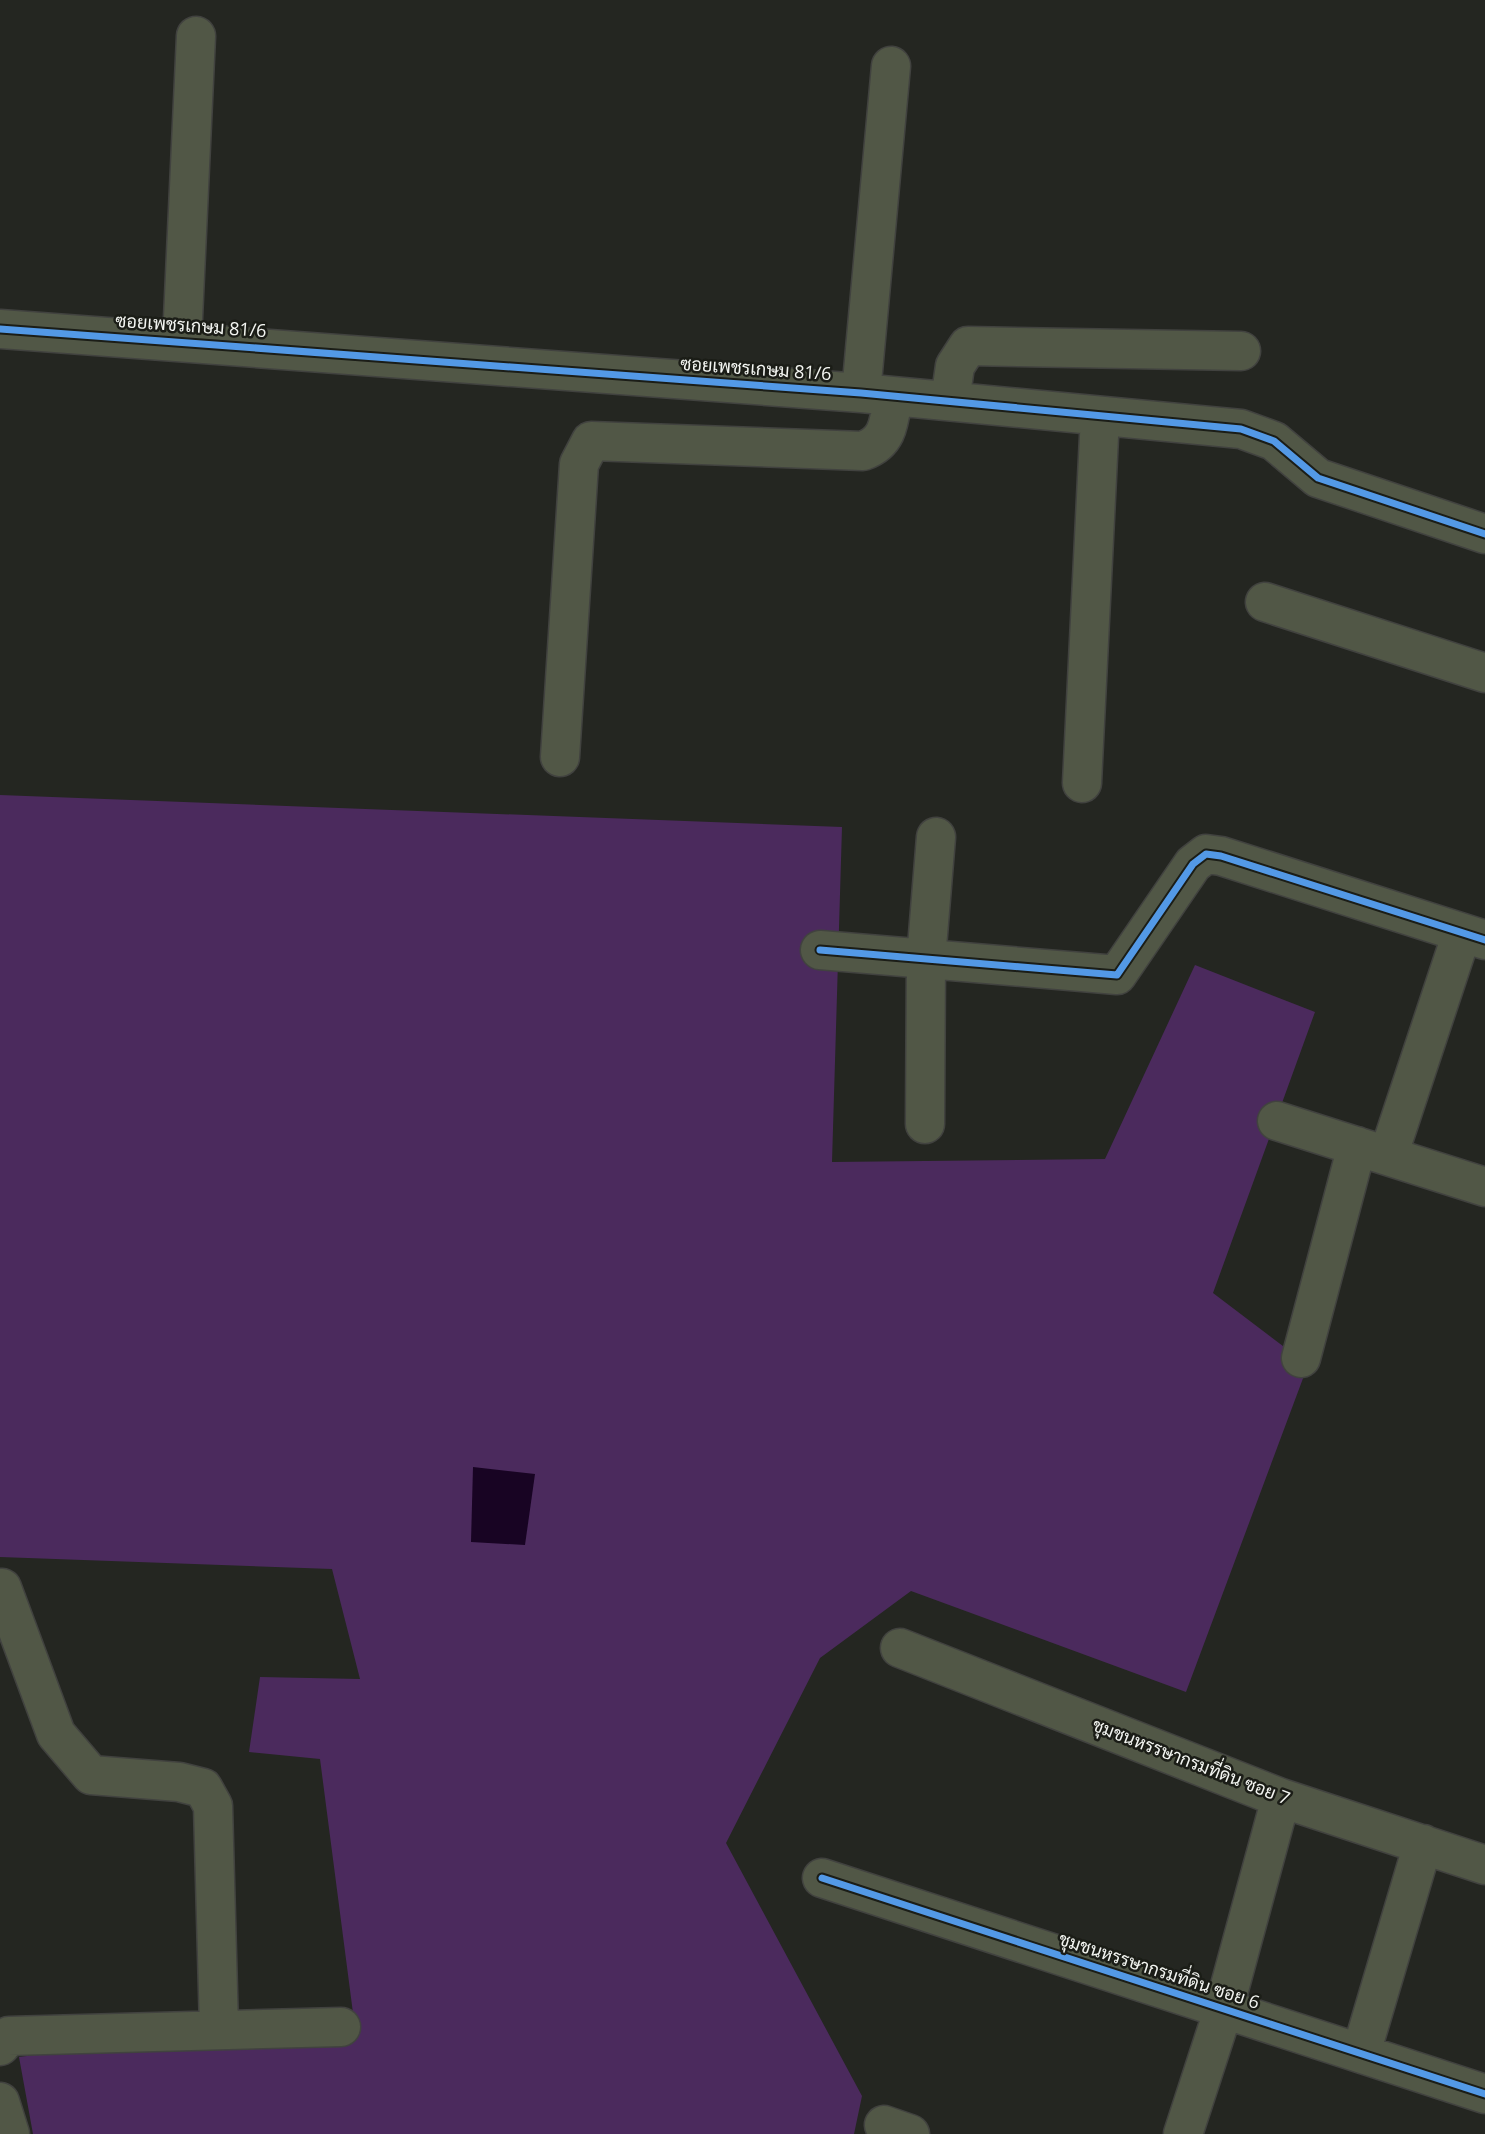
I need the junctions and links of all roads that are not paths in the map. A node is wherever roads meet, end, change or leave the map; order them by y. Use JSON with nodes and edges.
{"nodes":[{"id":1,"x":196,"y":36,"type":"dead end"},
{"id":2,"x":891,"y":66,"type":"dead end"},
{"id":3,"x":0,"y":329,"type":"edge"},
{"id":4,"x":182,"y":340,"type":"junction"},
{"id":5,"x":1241,"y":351,"type":"dead end"},
{"id":6,"x":877,"y":395,"type":"junction"},
{"id":7,"x":950,"y":401,"type":"junction"},
{"id":8,"x":1100,"y":416,"type":"junction"},
{"id":9,"x":1485,"y":534,"type":"edge"},
{"id":10,"x":1265,"y":601,"type":"dead end"},
{"id":11,"x":1485,"y":673,"type":"edge"},
{"id":12,"x":560,"y":757,"type":"dead end"},
{"id":13,"x":1082,"y":783,"type":"dead end"},
{"id":14,"x":936,"y":837,"type":"dead end"},
{"id":15,"x":1474,"y":936,"type":"edge"},
{"id":16,"x":820,"y":950,"type":"dead end"},
{"id":17,"x":926,"y":958,"type":"junction"},
{"id":18,"x":1277,"y":1121,"type":"dead end"},
{"id":19,"x":925,"y":1124,"type":"dead end"},
{"id":20,"x":1373,"y":1151,"type":"junction"},
{"id":21,"x":1485,"y":1187,"type":"edge"},
{"id":22,"x":1301,"y":1358,"type":"dead end"},
{"id":23,"x":2,"y":1588,"type":"dead end"},
{"id":24,"x":900,"y":1648,"type":"dead end"},
{"id":25,"x":1281,"y":1798,"type":"junction"},
{"id":26,"x":1423,"y":1844,"type":"junction"},
{"id":27,"x":1485,"y":1865,"type":"edge"},
{"id":28,"x":822,"y":1878,"type":"dead end"},
{"id":29,"x":1224,"y":2008,"type":"junction"},
{"id":30,"x":341,"y":2027,"type":"dead end"},
{"id":31,"x":219,"y":2029,"type":"junction"},
{"id":32,"x":0,"y":2046,"type":"edge"},
{"id":33,"x":1361,"y":2053,"type":"junction"},
{"id":34,"x":1485,"y":2094,"type":"edge"},
{"id":35,"x":0,"y":2102,"type":"edge"},
{"id":36,"x":10,"y":2134,"type":"edge"},
{"id":37,"x":1182,"y":2134,"type":"edge"}],
"edges":[{"from":1,"to":4,"type":"street"},
{"from":2,"to":6,"type":"street"},
{"from":3,"to":4,"type":"street","name":"ซอยเพชรเกษม 81/6"},
{"from":4,"to":6,"type":"street","name":"ซอยเพชรเกษม 81/6"},
{"from":5,"to":7,"type":"street"},
{"from":6,"to":7,"type":"street","name":"ซอยเพชรเกษม 81/6"},
{"from":6,"to":12,"type":"street"},
{"from":7,"to":8,"type":"street","name":"ซอยเพชรเกษม 81/6"},
{"from":8,"to":9,"type":"street","name":"ซอยเพชรเกษม 81/6"},
{"from":8,"to":13,"type":"street"},
{"from":10,"to":11,"type":"street"},
{"from":14,"to":17,"type":"street"},
{"from":15,"to":17,"type":"street"},
{"from":15,"to":20,"type":"street"},
{"from":16,"to":17,"type":"street"},
{"from":17,"to":19,"type":"street"},
{"from":18,"to":20,"type":"street"},
{"from":20,"to":21,"type":"street"},
{"from":20,"to":22,"type":"street"},
{"from":23,"to":31,"type":"street"},
{"from":24,"to":25,"type":"street","name":"ชุมชนหรรษากรมที่ดิน ซอย 7"},
{"from":25,"to":26,"type":"street","name":"ชุมชนหรรษากรมที่ดิน ซอย 7"},
{"from":25,"to":29,"type":"street"},
{"from":26,"to":27,"type":"street","name":"ชุมชนหรรษากรมที่ดิน ซอย 7"},
{"from":26,"to":33,"type":"street"},
{"from":28,"to":29,"type":"street","name":"ชุมชนหรรษากรมที่ดิน ซอย 6"},
{"from":29,"to":33,"type":"street","name":"ชุมชนหรรษากรมที่ดิน ซอย 6"},
{"from":29,"to":37,"type":"street"},
{"from":30,"to":31,"type":"street"},
{"from":31,"to":32,"type":"street"},
{"from":33,"to":34,"type":"street","name":"ชุมชนหรรษากรมที่ดิน ซอย 6"},
{"from":35,"to":36,"type":"street"}]}
